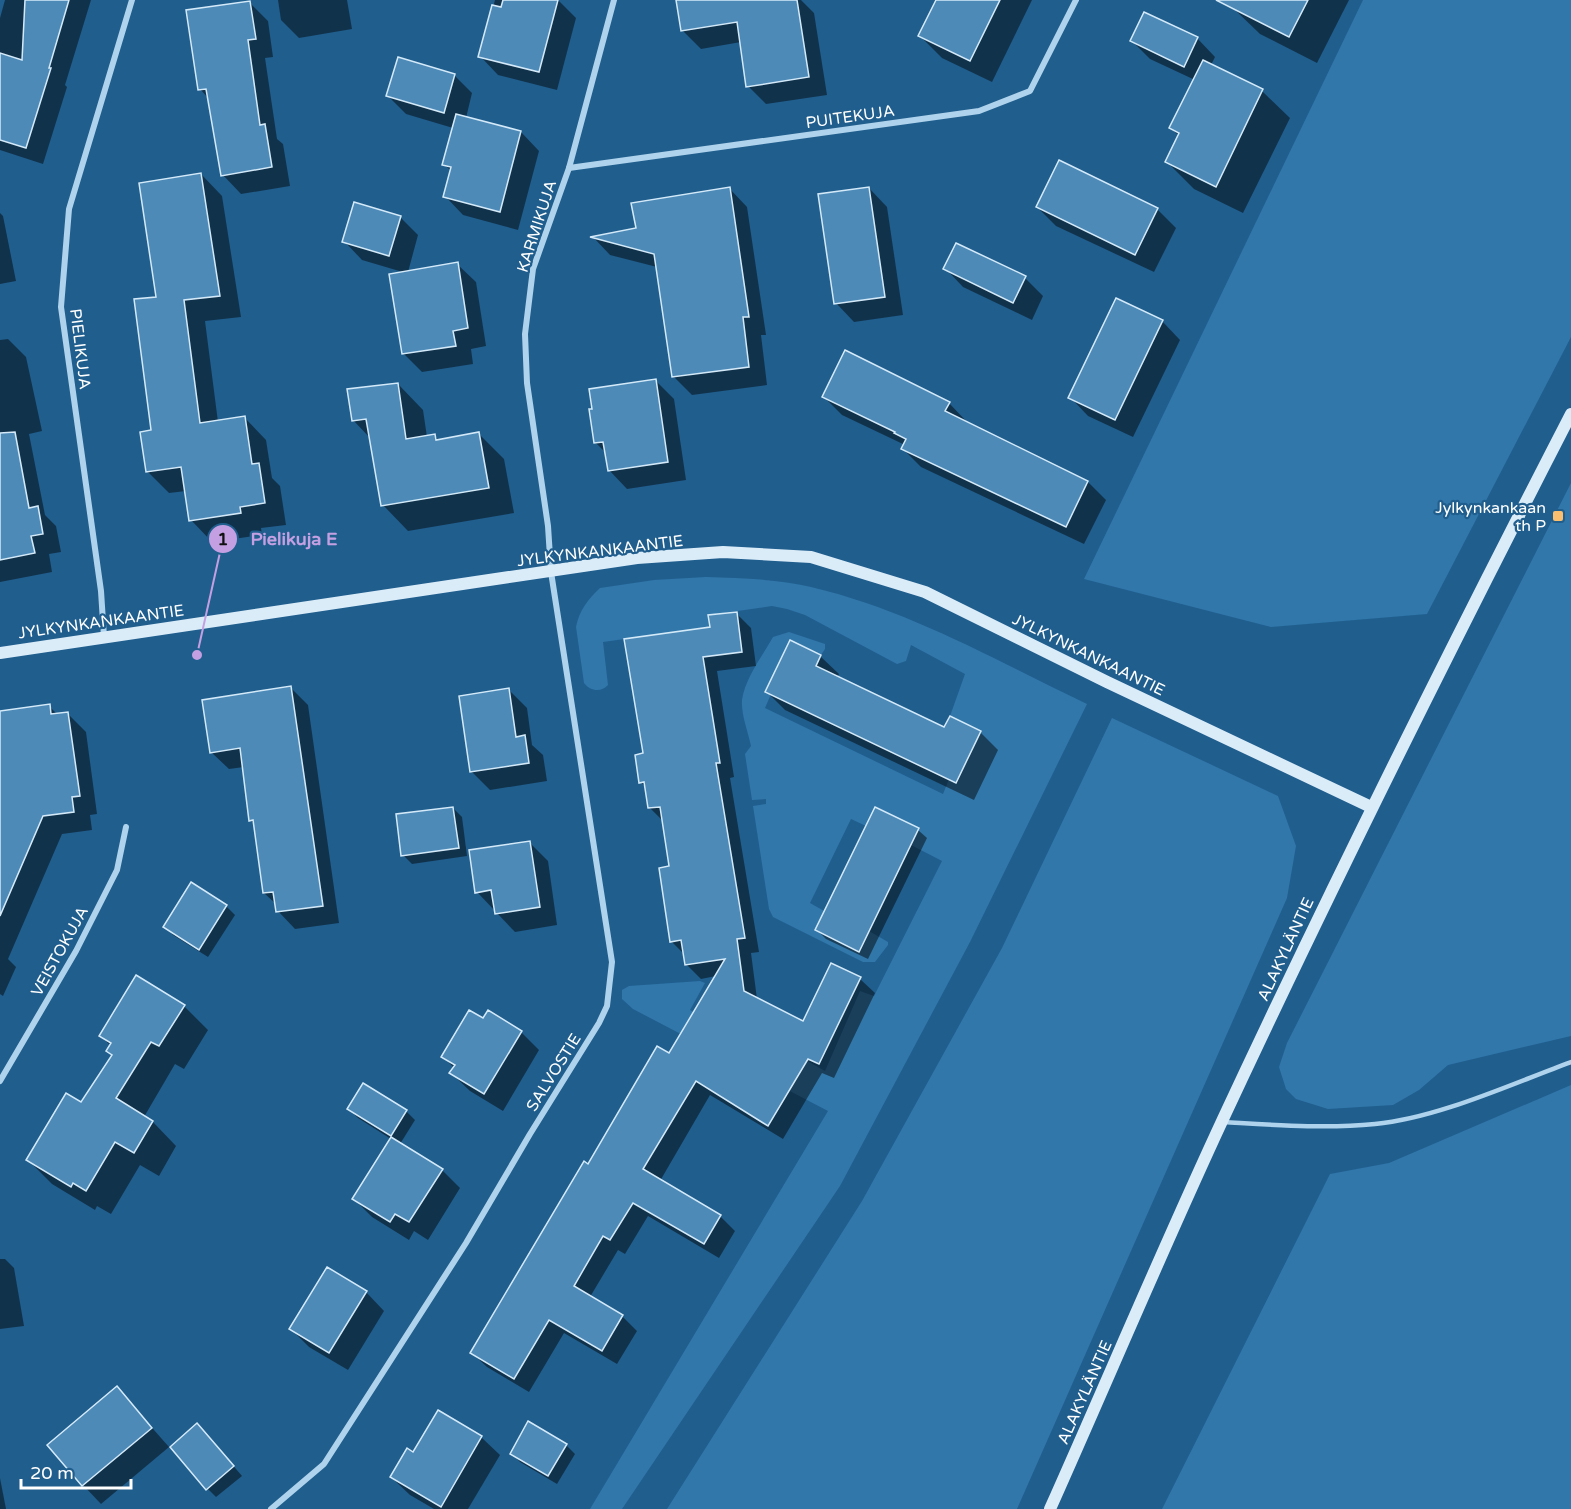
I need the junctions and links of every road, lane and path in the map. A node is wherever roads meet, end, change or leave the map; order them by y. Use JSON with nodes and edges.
{"nodes":[{"id":1,"x":132,"y":0,"type":"edge"},
{"id":2,"x":614,"y":0,"type":"edge"},
{"id":3,"x":1076,"y":0,"type":"edge"},
{"id":4,"x":569,"y":168,"type":"junction"},
{"id":5,"x":1571,"y":414,"type":"edge"},
{"id":6,"x":551,"y":572,"type":"junction"},
{"id":7,"x":104,"y":637,"type":"junction"},
{"id":8,"x":0,"y":653,"type":"edge"},
{"id":9,"x":1371,"y":807,"type":"junction"},
{"id":10,"x":126,"y":827,"type":"dead end"},
{"id":11,"x":1571,"y":1062,"type":"edge"},
{"id":12,"x":0,"y":1081,"type":"edge"},
{"id":13,"x":1221,"y":1121,"type":"junction"},
{"id":14,"x":271,"y":1509,"type":"edge"},
{"id":15,"x":1050,"y":1509,"type":"edge"}],
"edges":[{"from":1,"to":7,"type":"street","name":"PIELIKUJA"},
{"from":2,"to":4,"type":"street","name":"KARMIKUJA"},
{"from":3,"to":4,"type":"street","name":"PUITEKUJA"},
{"from":4,"to":6,"type":"street","name":"KARMIKUJA"},
{"from":5,"to":9,"type":"street","name":"ALAKYLÄNTIE"},
{"from":6,"to":7,"type":"street","name":"JYLKYNKANKAANTIE"},
{"from":6,"to":9,"type":"street","name":"JYLKYNKANKAANTIE"},
{"from":6,"to":14,"type":"street","name":"SALVOSTIE"},
{"from":7,"to":8,"type":"street","name":"JYLKYNKANKAANTIE"},
{"from":9,"to":13,"type":"street","name":"ALAKYLÄNTIE"},
{"from":10,"to":12,"type":"street","name":"VEISTOKUJA"},
{"from":11,"to":13,"type":"lane"},
{"from":13,"to":15,"type":"street","name":"ALAKYLÄNTIE"}]}
